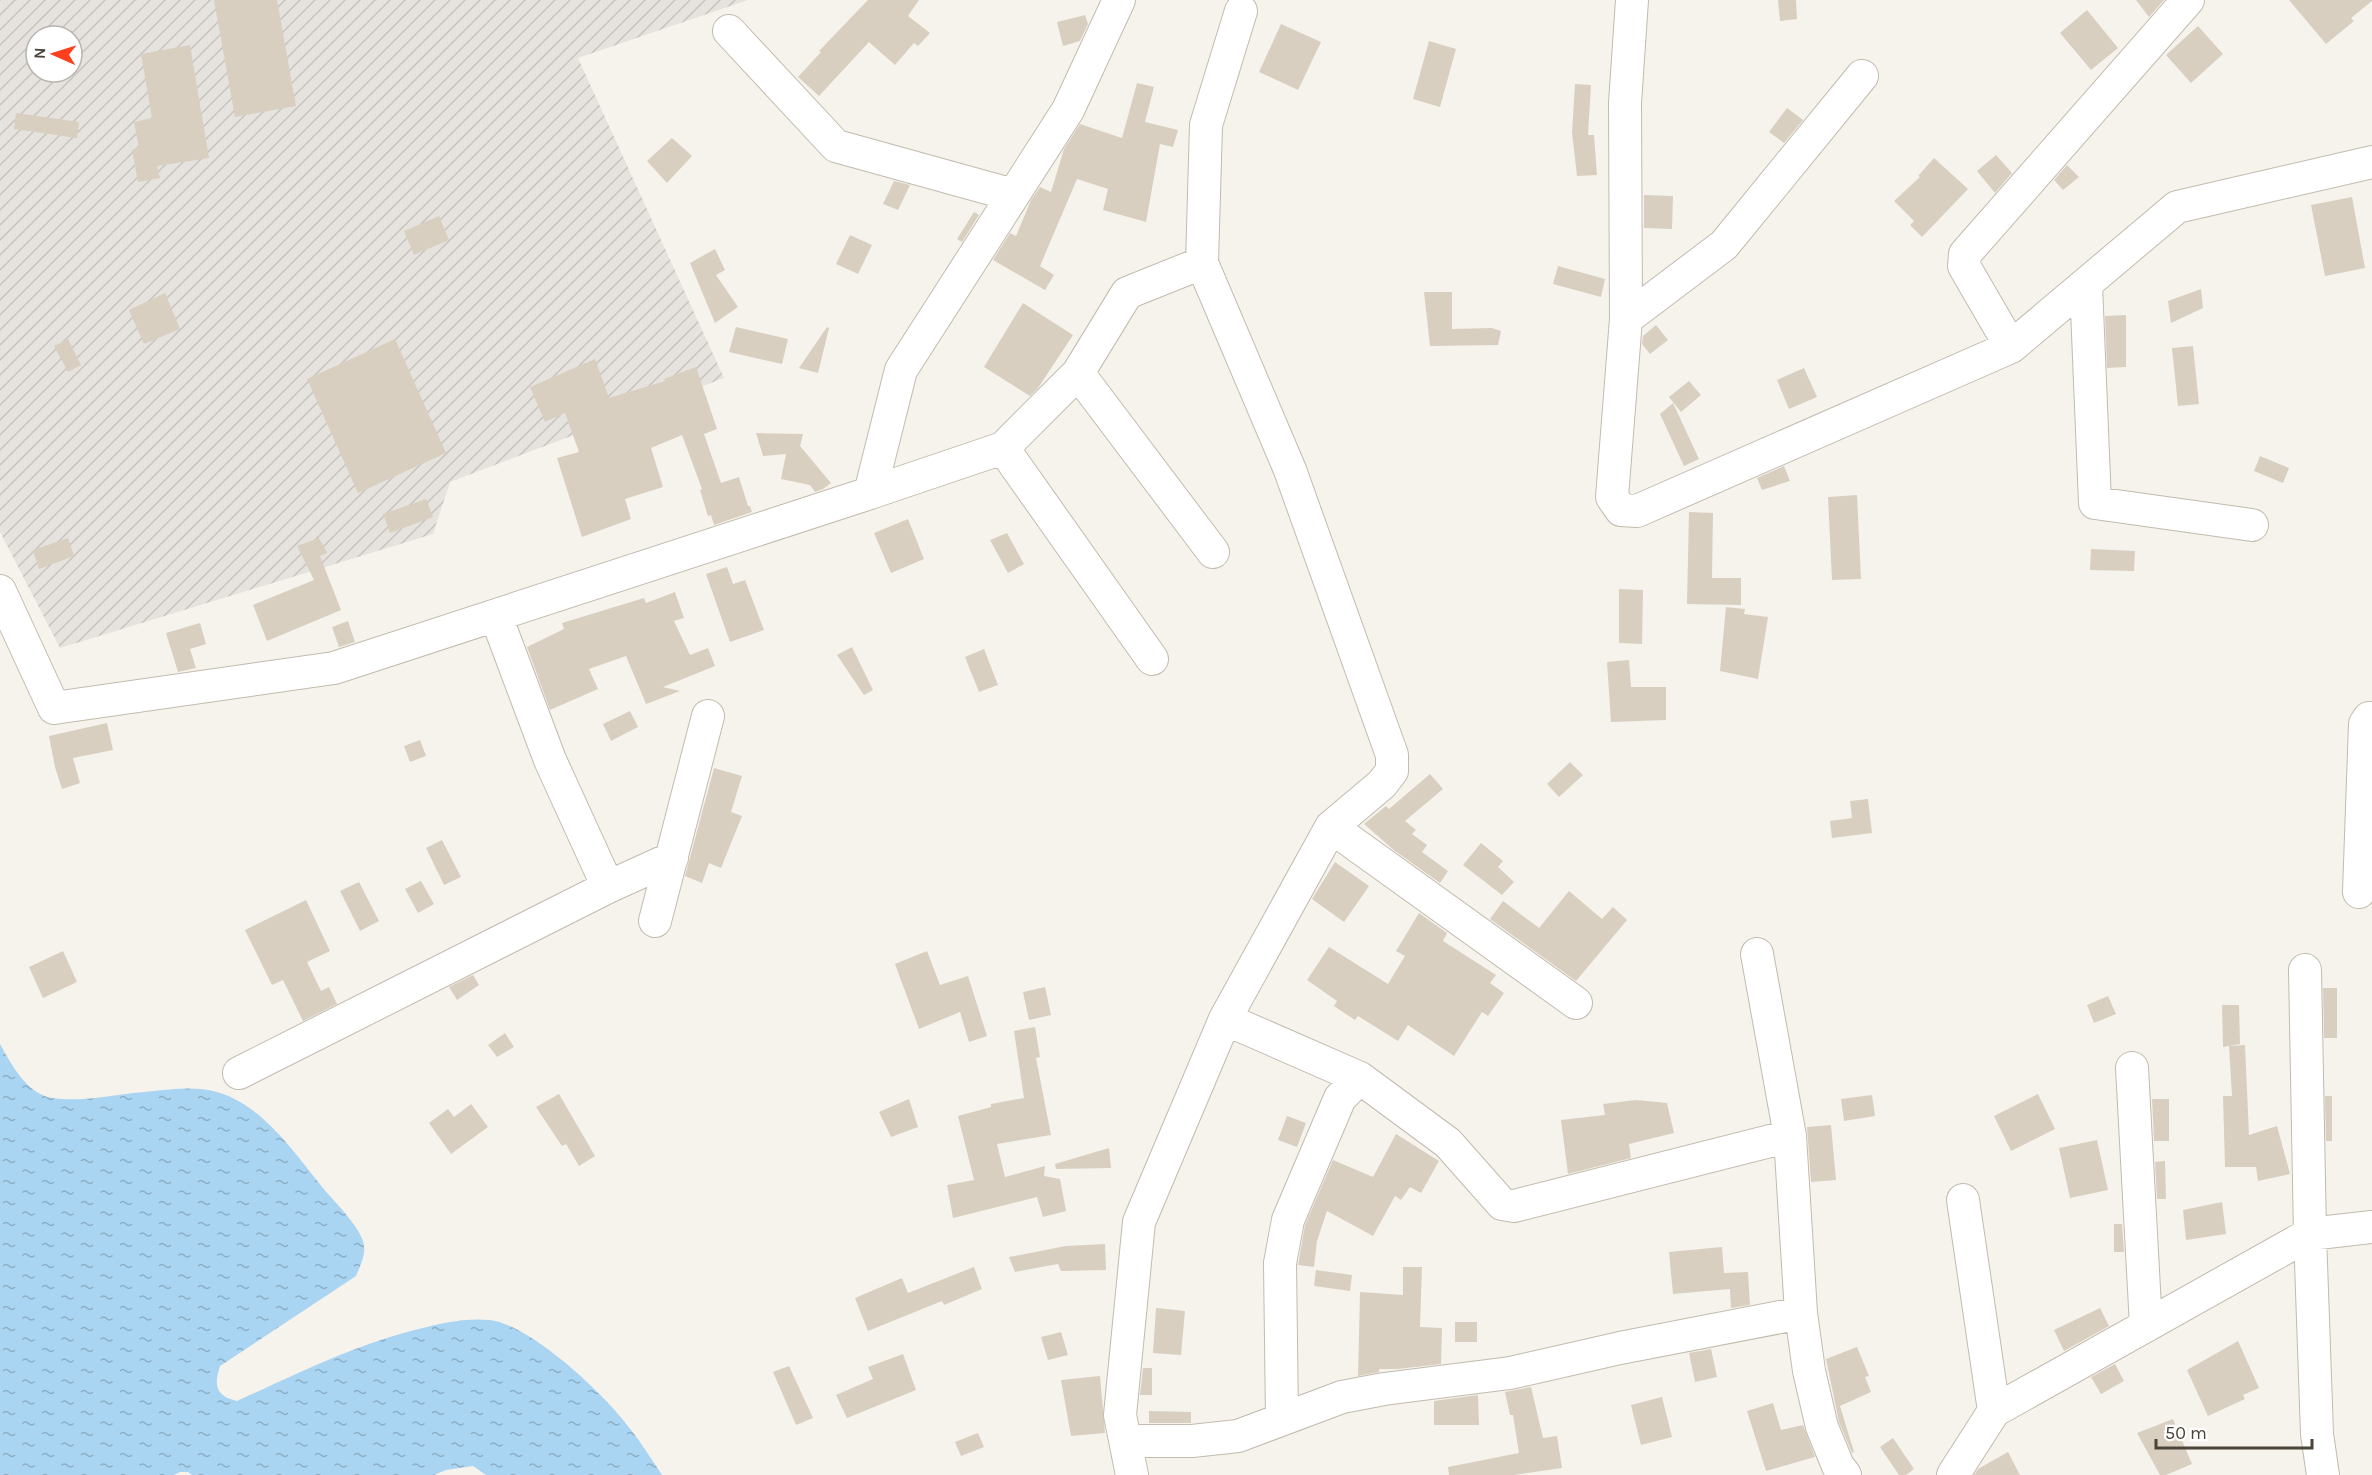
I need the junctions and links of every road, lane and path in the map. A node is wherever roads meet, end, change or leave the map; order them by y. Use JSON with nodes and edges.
{"nodes":[{"id":1,"x":1119,"y":0,"type":"edge"},
{"id":2,"x":1632,"y":0,"type":"edge"},
{"id":3,"x":2188,"y":0,"type":"edge"},
{"id":4,"x":1241,"y":11,"type":"dead end"},
{"id":5,"x":729,"y":31,"type":"dead end"},
{"id":6,"x":1862,"y":76,"type":"dead end"},
{"id":7,"x":2372,"y":162,"type":"edge"},
{"id":8,"x":1013,"y":195,"type":"junction"},
{"id":9,"x":1202,"y":263,"type":"junction"},
{"id":10,"x":2086,"y":285,"type":"junction"},
{"id":11,"x":1626,"y":319,"type":"junction"},
{"id":12,"x":2011,"y":347,"type":"junction"},
{"id":13,"x":1078,"y":373,"type":"junction"},
{"id":14,"x":1003,"y":448,"type":"junction"},
{"id":15,"x":870,"y":493,"type":"junction"},
{"id":16,"x":2252,"y":525,"type":"dead end"},
{"id":17,"x":1213,"y":552,"type":"dead end"},
{"id":18,"x":0,"y":591,"type":"edge"},
{"id":19,"x":496,"y":616,"type":"junction"},
{"id":20,"x":1152,"y":659,"type":"dead end"},
{"id":21,"x":708,"y":716,"type":"dead end"},
{"id":22,"x":2372,"y":718,"type":"edge"},
{"id":23,"x":1331,"y":828,"type":"junction"},
{"id":24,"x":672,"y":858,"type":"junction"},
{"id":25,"x":608,"y":887,"type":"junction"},
{"id":26,"x":2359,"y":892,"type":"dead end"},
{"id":27,"x":656,"y":921,"type":"dead end"},
{"id":28,"x":1757,"y":954,"type":"dead end"},
{"id":29,"x":2305,"y":970,"type":"dead end"},
{"id":30,"x":1576,"y":1004,"type":"dead end"},
{"id":31,"x":1225,"y":1019,"type":"junction"},
{"id":32,"x":2132,"y":1068,"type":"dead end"},
{"id":33,"x":239,"y":1073,"type":"dead end"},
{"id":34,"x":1360,"y":1078,"type":"junction"},
{"id":35,"x":1790,"y":1136,"type":"junction"},
{"id":36,"x":1963,"y":1200,"type":"dead end"},
{"id":37,"x":2372,"y":1227,"type":"edge"},
{"id":38,"x":2310,"y":1234,"type":"junction"},
{"id":39,"x":1801,"y":1313,"type":"junction"},
{"id":40,"x":2146,"y":1326,"type":"junction"},
{"id":41,"x":1994,"y":1411,"type":"junction"},
{"id":42,"x":1282,"y":1419,"type":"junction"},
{"id":43,"x":1126,"y":1441,"type":"junction"},
{"id":44,"x":1132,"y":1475,"type":"edge"},
{"id":45,"x":1845,"y":1475,"type":"edge"},
{"id":46,"x":1953,"y":1475,"type":"edge"},
{"id":47,"x":2323,"y":1475,"type":"edge"}],
"edges":[{"from":1,"to":8,"type":"street"},
{"from":2,"to":11,"type":"street"},
{"from":3,"to":12,"type":"street"},
{"from":4,"to":9,"type":"street"},
{"from":5,"to":8,"type":"street"},
{"from":6,"to":11,"type":"street"},
{"from":7,"to":10,"type":"street"},
{"from":8,"to":15,"type":"street"},
{"from":9,"to":13,"type":"street"},
{"from":9,"to":23,"type":"street"},
{"from":10,"to":12,"type":"street"},
{"from":10,"to":16,"type":"street"},
{"from":11,"to":12,"type":"street"},
{"from":13,"to":14,"type":"street"},
{"from":13,"to":17,"type":"street"},
{"from":14,"to":15,"type":"street"},
{"from":14,"to":20,"type":"street"},
{"from":15,"to":19,"type":"street"},
{"from":18,"to":19,"type":"street"},
{"from":19,"to":25,"type":"street"},
{"from":21,"to":24,"type":"street"},
{"from":22,"to":26,"type":"street"},
{"from":23,"to":30,"type":"street"},
{"from":23,"to":31,"type":"street"},
{"from":24,"to":25,"type":"street"},
{"from":24,"to":27,"type":"street"},
{"from":25,"to":33,"type":"street"},
{"from":28,"to":35,"type":"street"},
{"from":29,"to":38,"type":"street"},
{"from":31,"to":34,"type":"street"},
{"from":31,"to":43,"type":"street"},
{"from":32,"to":40,"type":"street"},
{"from":34,"to":35,"type":"street"},
{"from":34,"to":42,"type":"street"},
{"from":35,"to":39,"type":"street"},
{"from":36,"to":41,"type":"street"},
{"from":37,"to":38,"type":"street"},
{"from":38,"to":40,"type":"street"},
{"from":38,"to":47,"type":"street"},
{"from":39,"to":42,"type":"street"},
{"from":39,"to":45,"type":"street"},
{"from":40,"to":41,"type":"street"},
{"from":41,"to":46,"type":"street"},
{"from":42,"to":43,"type":"street"},
{"from":43,"to":44,"type":"street"}]}
